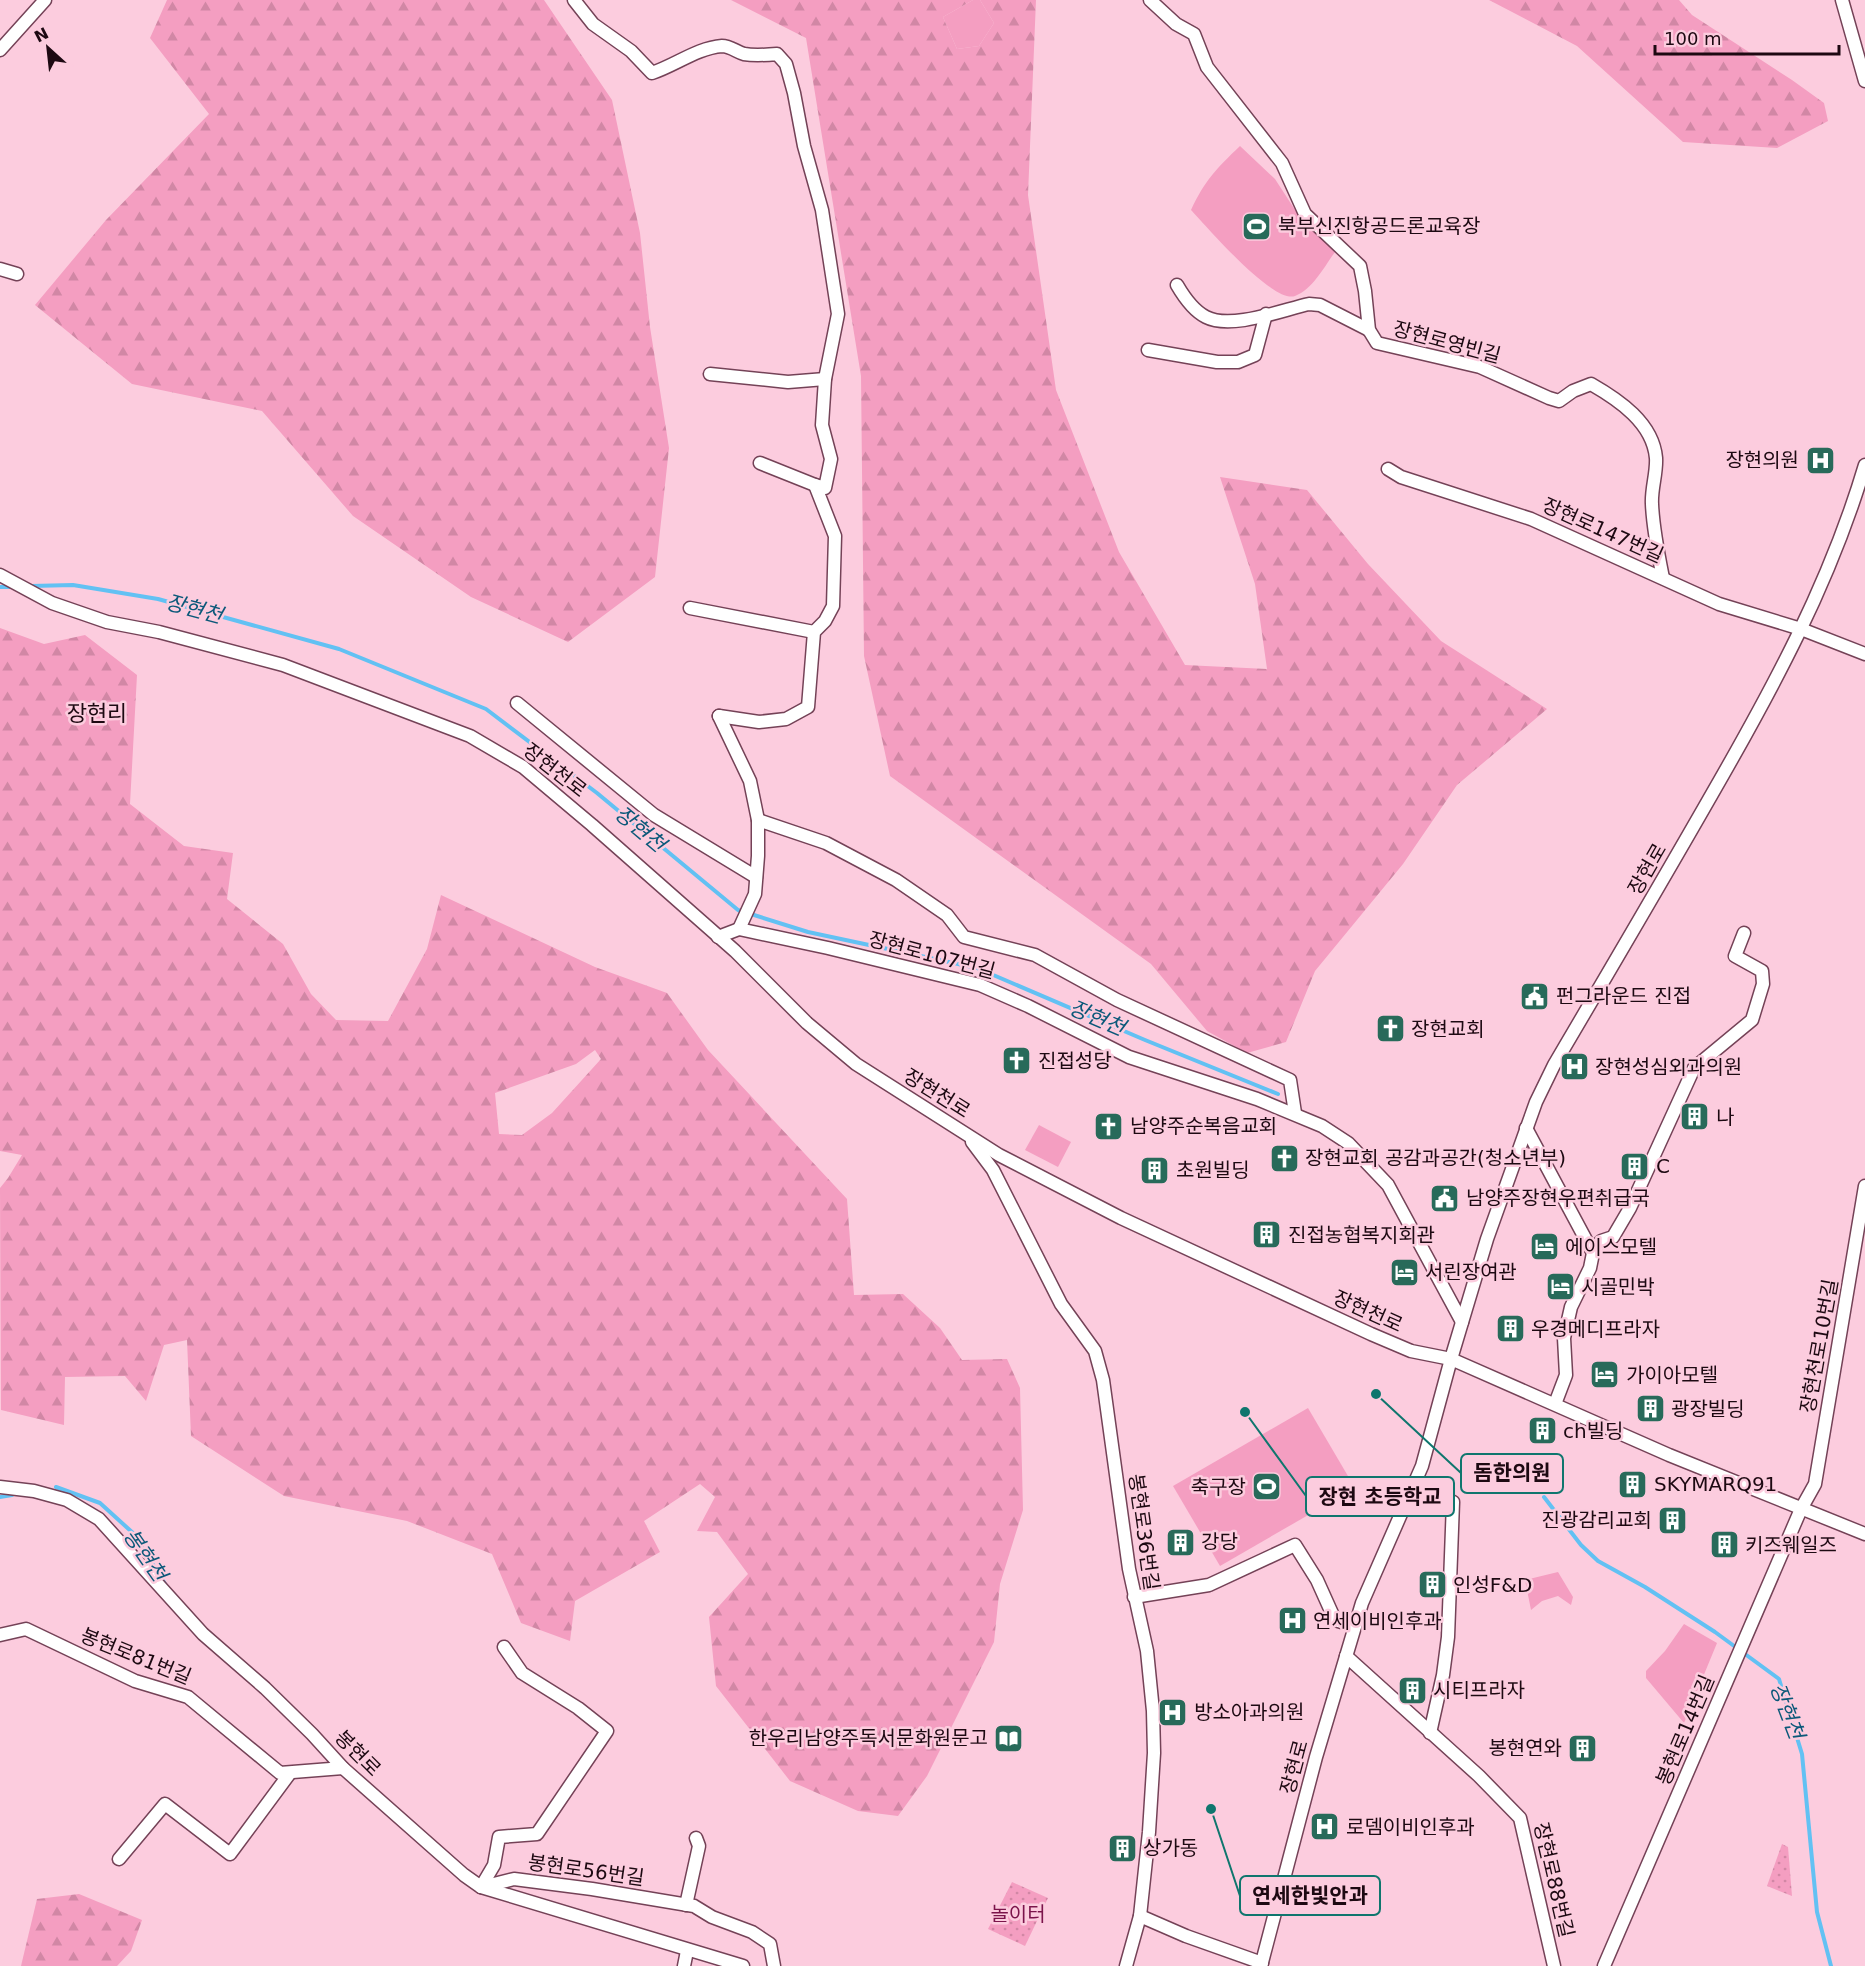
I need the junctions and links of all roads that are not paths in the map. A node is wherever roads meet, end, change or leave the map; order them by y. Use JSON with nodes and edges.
{"nodes":[{"id":1,"x":45,"y":0,"type":"edge"},
{"id":2,"x":574,"y":0,"type":"edge"},
{"id":3,"x":1150,"y":0,"type":"edge"},
{"id":4,"x":1842,"y":0,"type":"edge"},
{"id":5,"x":2,"y":45,"type":"edge"},
{"id":6,"x":1865,"y":81,"type":"edge"},
{"id":7,"x":0,"y":268,"type":"edge"},
{"id":8,"x":17,"y":274,"type":"dead end"},
{"id":9,"x":1177,"y":285,"type":"dead end"},
{"id":10,"x":1266,"y":314,"type":"junction"},
{"id":11,"x":1369,"y":330,"type":"junction"},
{"id":12,"x":1148,"y":351,"type":"dead end"},
{"id":13,"x":710,"y":374,"type":"dead end"},
{"id":14,"x":825,"y":379,"type":"junction"},
{"id":15,"x":760,"y":463,"type":"dead end"},
{"id":16,"x":1865,"y":465,"type":"edge"},
{"id":17,"x":1388,"y":469,"type":"dead end"},
{"id":18,"x":815,"y":485,"type":"junction"},
{"id":19,"x":0,"y":575,"type":"edge"},
{"id":20,"x":1662,"y":578,"type":"junction"},
{"id":21,"x":690,"y":608,"type":"dead end"},
{"id":22,"x":1801,"y":629,"type":"junction"},
{"id":23,"x":814,"y":632,"type":"junction"},
{"id":24,"x":1865,"y":654,"type":"edge"},
{"id":25,"x":517,"y":703,"type":"dead end"},
{"id":26,"x":758,"y":820,"type":"junction"},
{"id":27,"x":756,"y":878,"type":"junction"},
{"id":28,"x":740,"y":925,"type":"junction"},
{"id":29,"x":1744,"y":933,"type":"dead end"},
{"id":30,"x":718,"y":937,"type":"junction"},
{"id":31,"x":1295,"y":1113,"type":"junction"},
{"id":32,"x":1526,"y":1128,"type":"junction"},
{"id":33,"x":968,"y":1136,"type":"junction"},
{"id":34,"x":999,"y":1155,"type":"junction"},
{"id":35,"x":990,"y":1167,"type":"junction"},
{"id":36,"x":1865,"y":1186,"type":"edge"},
{"id":37,"x":1593,"y":1253,"type":"junction"},
{"id":38,"x":1462,"y":1322,"type":"junction"},
{"id":39,"x":1451,"y":1359,"type":"junction"},
{"id":40,"x":1555,"y":1404,"type":"junction"},
{"id":41,"x":1415,"y":1484,"type":"junction"},
{"id":42,"x":0,"y":1487,"type":"edge"},
{"id":43,"x":1801,"y":1509,"type":"junction"},
{"id":44,"x":1865,"y":1534,"type":"edge"},
{"id":45,"x":1134,"y":1597,"type":"junction"},
{"id":46,"x":1356,"y":1626,"type":"junction"},
{"id":47,"x":0,"y":1635,"type":"edge"},
{"id":48,"x":504,"y":1647,"type":"dead end"},
{"id":49,"x":1347,"y":1656,"type":"junction"},
{"id":50,"x":1430,"y":1733,"type":"junction"},
{"id":51,"x":343,"y":1768,"type":"junction"},
{"id":52,"x":290,"y":1773,"type":"junction"},
{"id":53,"x":696,"y":1838,"type":"dead end"},
{"id":54,"x":119,"y":1859,"type":"dead end"},
{"id":55,"x":481,"y":1887,"type":"junction"},
{"id":56,"x":686,"y":1905,"type":"junction"},
{"id":57,"x":1140,"y":1916,"type":"junction"},
{"id":58,"x":687,"y":1950,"type":"junction"},
{"id":59,"x":1261,"y":1965,"type":"edge"},
{"id":60,"x":684,"y":1966,"type":"edge"},
{"id":61,"x":743,"y":1966,"type":"edge"},
{"id":62,"x":774,"y":1966,"type":"edge"},
{"id":63,"x":1126,"y":1966,"type":"edge"},
{"id":64,"x":1554,"y":1966,"type":"edge"},
{"id":65,"x":1604,"y":1966,"type":"edge"}],
"edges":[{"from":1,"to":5,"type":"street"},
{"from":2,"to":14,"type":"street"},
{"from":3,"to":11,"type":"street","name":"장현로영빈길"},
{"from":4,"to":6,"type":"street"},
{"from":7,"to":8,"type":"street"},
{"from":9,"to":10,"type":"street"},
{"from":10,"to":11,"type":"street"},
{"from":10,"to":12,"type":"street"},
{"from":11,"to":20,"type":"street","name":"장현로영빈길"},
{"from":13,"to":14,"type":"street"},
{"from":14,"to":18,"type":"street"},
{"from":15,"to":18,"type":"street"},
{"from":16,"to":22,"type":"street","name":"장현로"},
{"from":17,"to":20,"type":"street","name":"장현로147번길"},
{"from":18,"to":23,"type":"street"},
{"from":19,"to":30,"type":"street","name":"장현천로"},
{"from":20,"to":22,"type":"street","name":"장현로147번길"},
{"from":21,"to":23,"type":"street"},
{"from":22,"to":24,"type":"street"},
{"from":22,"to":32,"type":"street","name":"장현로"},
{"from":23,"to":26,"type":"street"},
{"from":25,"to":27,"type":"street"},
{"from":26,"to":27,"type":"street"},
{"from":26,"to":31,"type":"street","name":"장현로107번길"},
{"from":27,"to":28,"type":"street"},
{"from":28,"to":30,"type":"street"},
{"from":28,"to":31,"type":"street","name":"장현로107번길"},
{"from":29,"to":37,"type":"street"},
{"from":30,"to":33,"type":"street","name":"장현천로"},
{"from":31,"to":38,"type":"street","name":"장현로107번길"},
{"from":32,"to":37,"type":"street"},
{"from":32,"to":38,"type":"street","name":"장현로"},
{"from":33,"to":34,"type":"street","name":"장현천로"},
{"from":33,"to":35,"type":"street","name":"봉현로36번길"},
{"from":34,"to":35,"type":"street"},
{"from":34,"to":39,"type":"street","name":"장현천로"},
{"from":35,"to":45,"type":"street","name":"봉현로36번길"},
{"from":36,"to":43,"type":"street","name":"장현천로10번길"},
{"from":37,"to":40,"type":"street"},
{"from":38,"to":39,"type":"street","name":"장현로"},
{"from":39,"to":40,"type":"street","name":"장현천로"},
{"from":39,"to":41,"type":"street","name":"장현로"},
{"from":40,"to":43,"type":"street","name":"장현천로"},
{"from":41,"to":46,"type":"street","name":"장현로"},
{"from":41,"to":50,"type":"street"},
{"from":42,"to":51,"type":"street","name":"봉현로"},
{"from":43,"to":44,"type":"street","name":"장현천로"},
{"from":43,"to":65,"type":"street","name":"봉현로14번길"},
{"from":45,"to":46,"type":"street"},
{"from":45,"to":57,"type":"street","name":"봉현로36번길"},
{"from":46,"to":49,"type":"street","name":"장현로"},
{"from":47,"to":52,"type":"street","name":"봉현로81번길"},
{"from":48,"to":55,"type":"street"},
{"from":49,"to":50,"type":"street","name":"장현로88번길"},
{"from":49,"to":59,"type":"street","name":"장현로"},
{"from":50,"to":64,"type":"street","name":"장현로88번길"},
{"from":51,"to":52,"type":"street"},
{"from":51,"to":55,"type":"street","name":"봉현로"},
{"from":52,"to":54,"type":"street"},
{"from":53,"to":56,"type":"street"},
{"from":55,"to":56,"type":"street","name":"봉현로56번길"},
{"from":55,"to":58,"type":"street","name":"봉현로"},
{"from":56,"to":62,"type":"street","name":"봉현로56번길"},
{"from":57,"to":59,"type":"street","name":"장현로"},
{"from":57,"to":63,"type":"street","name":"봉현로36번길"},
{"from":58,"to":60,"type":"street"},
{"from":58,"to":61,"type":"street","name":"봉현로"}]}
